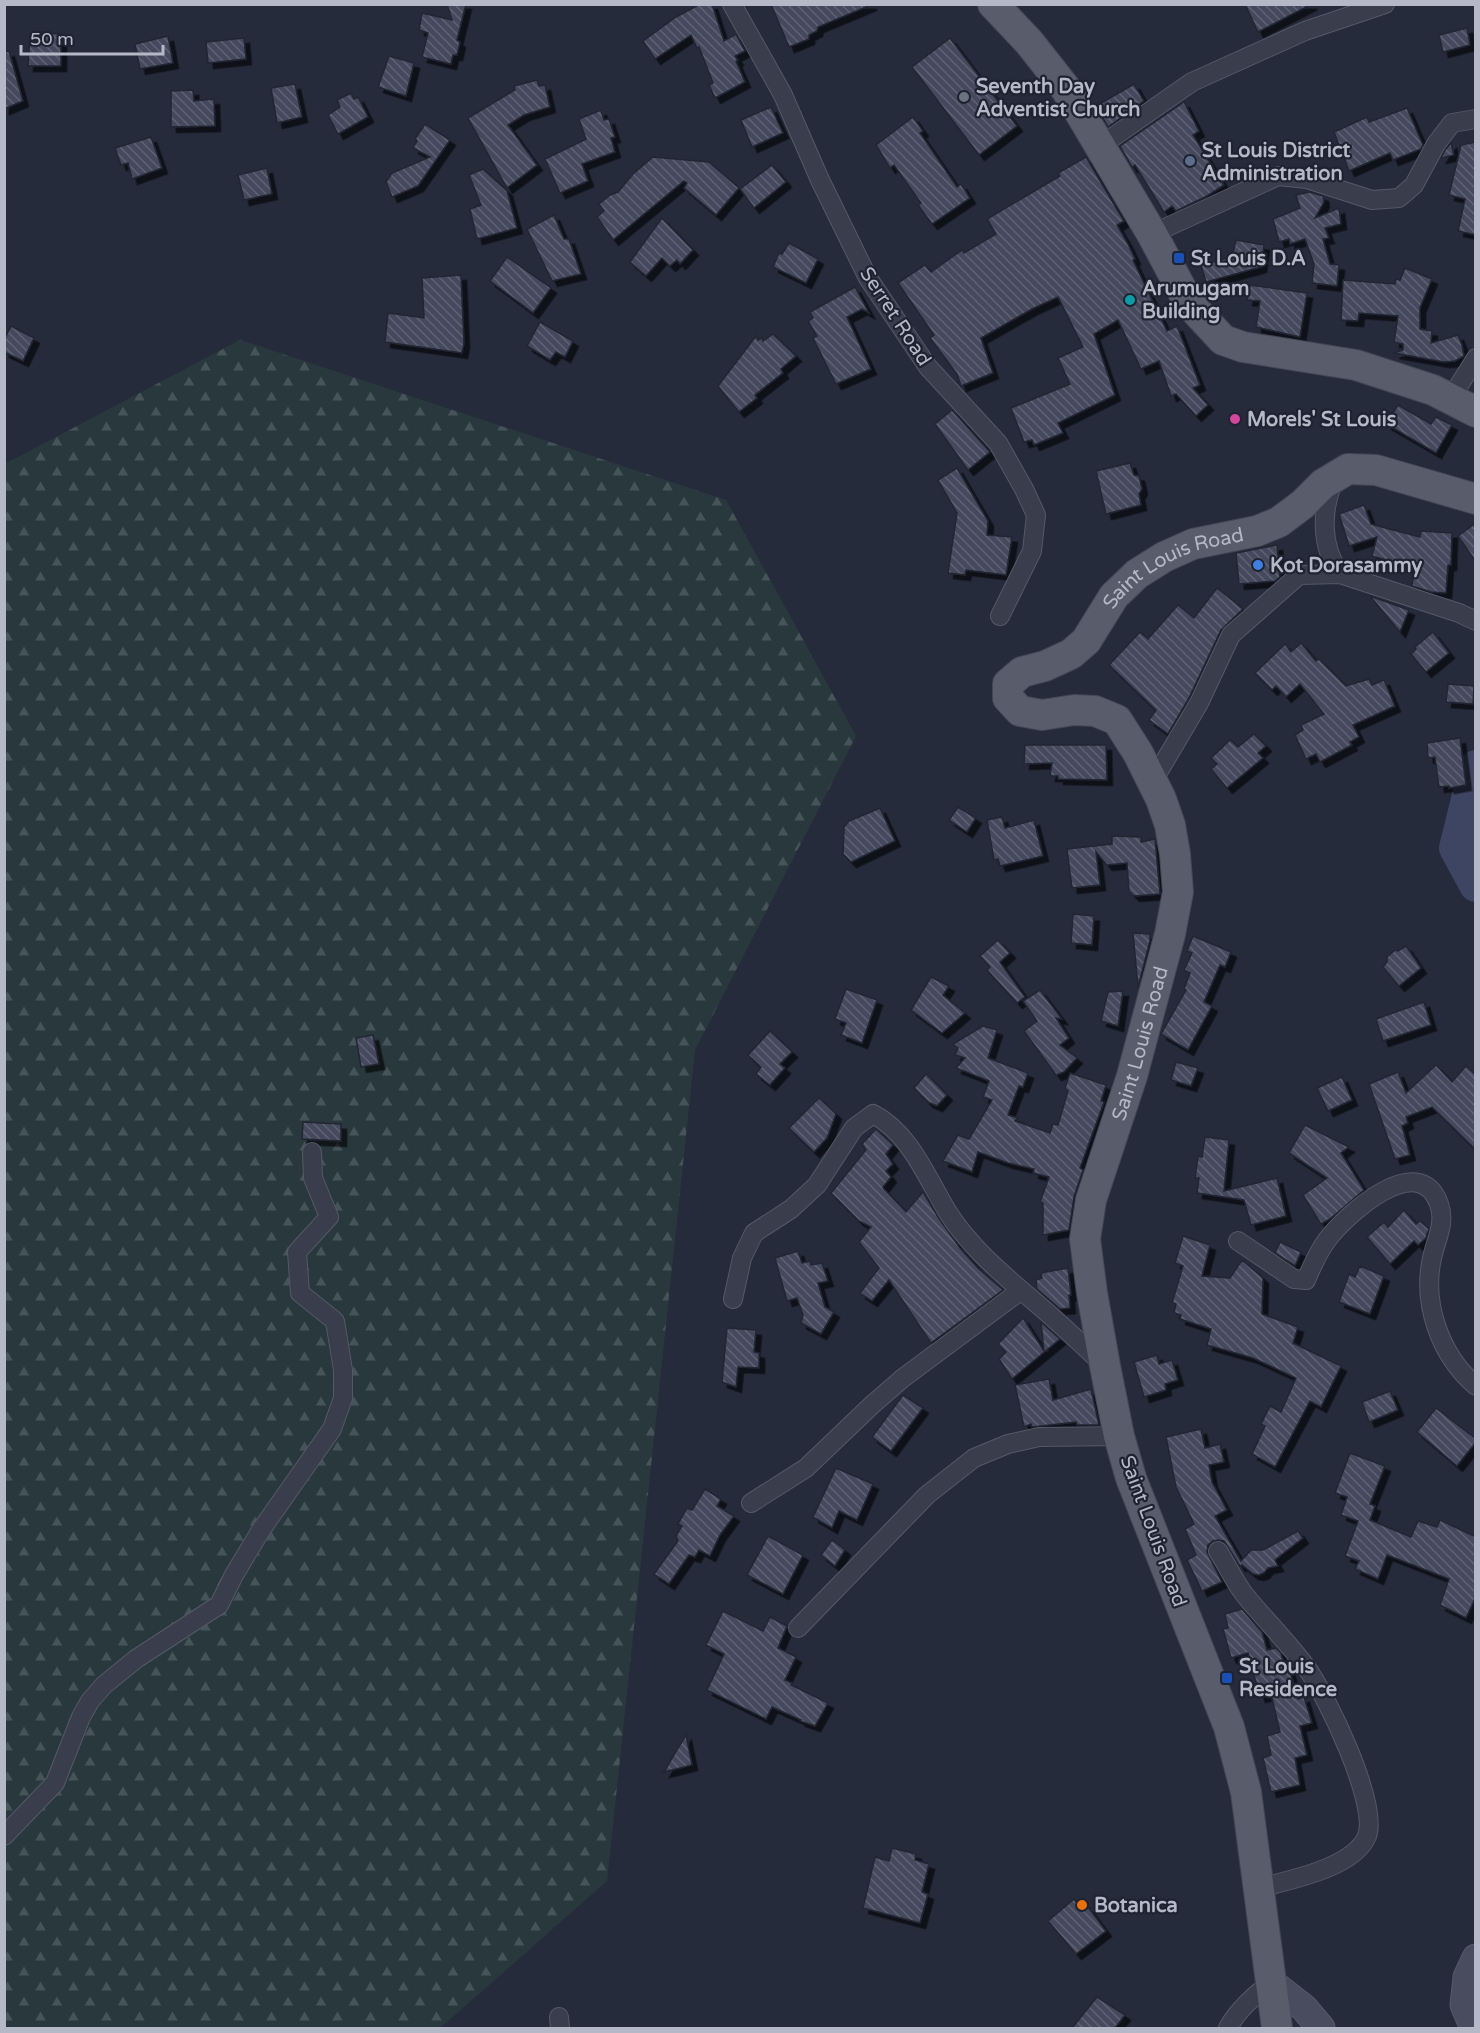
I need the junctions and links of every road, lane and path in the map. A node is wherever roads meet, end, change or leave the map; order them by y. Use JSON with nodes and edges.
{"nodes":[{"id":1,"x":732,"y":4,"type":"edge"},
{"id":2,"x":993,"y":4,"type":"edge"},
{"id":3,"x":1385,"y":4,"type":"edge"},
{"id":4,"x":1476,"y":119,"type":"edge"},
{"id":5,"x":1100,"y":146,"type":"junction"},
{"id":6,"x":1152,"y":234,"type":"junction"},
{"id":7,"x":1476,"y":358,"type":"edge"},
{"id":8,"x":1463,"y":405,"type":"edge"},
{"id":9,"x":1336,"y":477,"type":"junction"},
{"id":10,"x":1476,"y":499,"type":"edge"},
{"id":11,"x":1340,"y":574,"type":"junction"},
{"id":12,"x":1000,"y":616,"type":"dead end"},
{"id":13,"x":1476,"y":621,"type":"edge"},
{"id":14,"x":1153,"y":781,"type":"junction"},
{"id":15,"x":312,"y":1152,"type":"dead end"},
{"id":16,"x":1238,"y":1241,"type":"dead end"},
{"id":17,"x":1020,"y":1291,"type":"junction"},
{"id":18,"x":733,"y":1299,"type":"dead end"},
{"id":19,"x":1105,"y":1366,"type":"junction"},
{"id":20,"x":1476,"y":1386,"type":"edge"},
{"id":21,"x":1119,"y":1436,"type":"junction"},
{"id":22,"x":751,"y":1503,"type":"dead end"},
{"id":23,"x":1218,"y":1551,"type":"dead end"},
{"id":24,"x":798,"y":1629,"type":"dead end"},
{"id":25,"x":4,"y":1836,"type":"edge"},
{"id":26,"x":1259,"y":1888,"type":"junction"},
{"id":27,"x":1476,"y":1958,"type":"edge"},
{"id":28,"x":1272,"y":1983,"type":"junction"},
{"id":29,"x":1228,"y":2028,"type":"edge"},
{"id":30,"x":1277,"y":2028,"type":"edge"},
{"id":31,"x":1321,"y":2028,"type":"edge"},
{"id":32,"x":1474,"y":2028,"type":"edge"}],
"edges":[{"from":1,"to":12,"type":"street","name":"Serret Road"},
{"from":2,"to":5,"type":"main road"},
{"from":3,"to":5,"type":"street"},
{"from":4,"to":6,"type":"street"},
{"from":5,"to":6,"type":"main road"},
{"from":6,"to":8,"type":"main road"},
{"from":7,"to":8,"type":"street"},
{"from":9,"to":10,"type":"main road","name":"Saint Louis Road"},
{"from":9,"to":11,"type":"street"},
{"from":9,"to":14,"type":"main road","name":"Saint Louis Road"},
{"from":11,"to":13,"type":"street"},
{"from":11,"to":14,"type":"street"},
{"from":14,"to":19,"type":"main road","name":"Saint Louis Road"},
{"from":15,"to":25,"type":"street"},
{"from":16,"to":20,"type":"street"},
{"from":17,"to":18,"type":"street"},
{"from":17,"to":19,"type":"street"},
{"from":17,"to":22,"type":"street"},
{"from":19,"to":21,"type":"main road","name":"Saint Louis Road"},
{"from":21,"to":24,"type":"street"},
{"from":21,"to":26,"type":"main road","name":"Saint Louis Road"},
{"from":23,"to":26,"type":"street"},
{"from":26,"to":28,"type":"main road","name":"Saint Louis Road"},
{"from":27,"to":32,"type":"main road"},
{"from":28,"to":29,"type":"street"},
{"from":28,"to":30,"type":"main road","name":"Saint Louis Road"},
{"from":28,"to":31,"type":"main road"}]}
